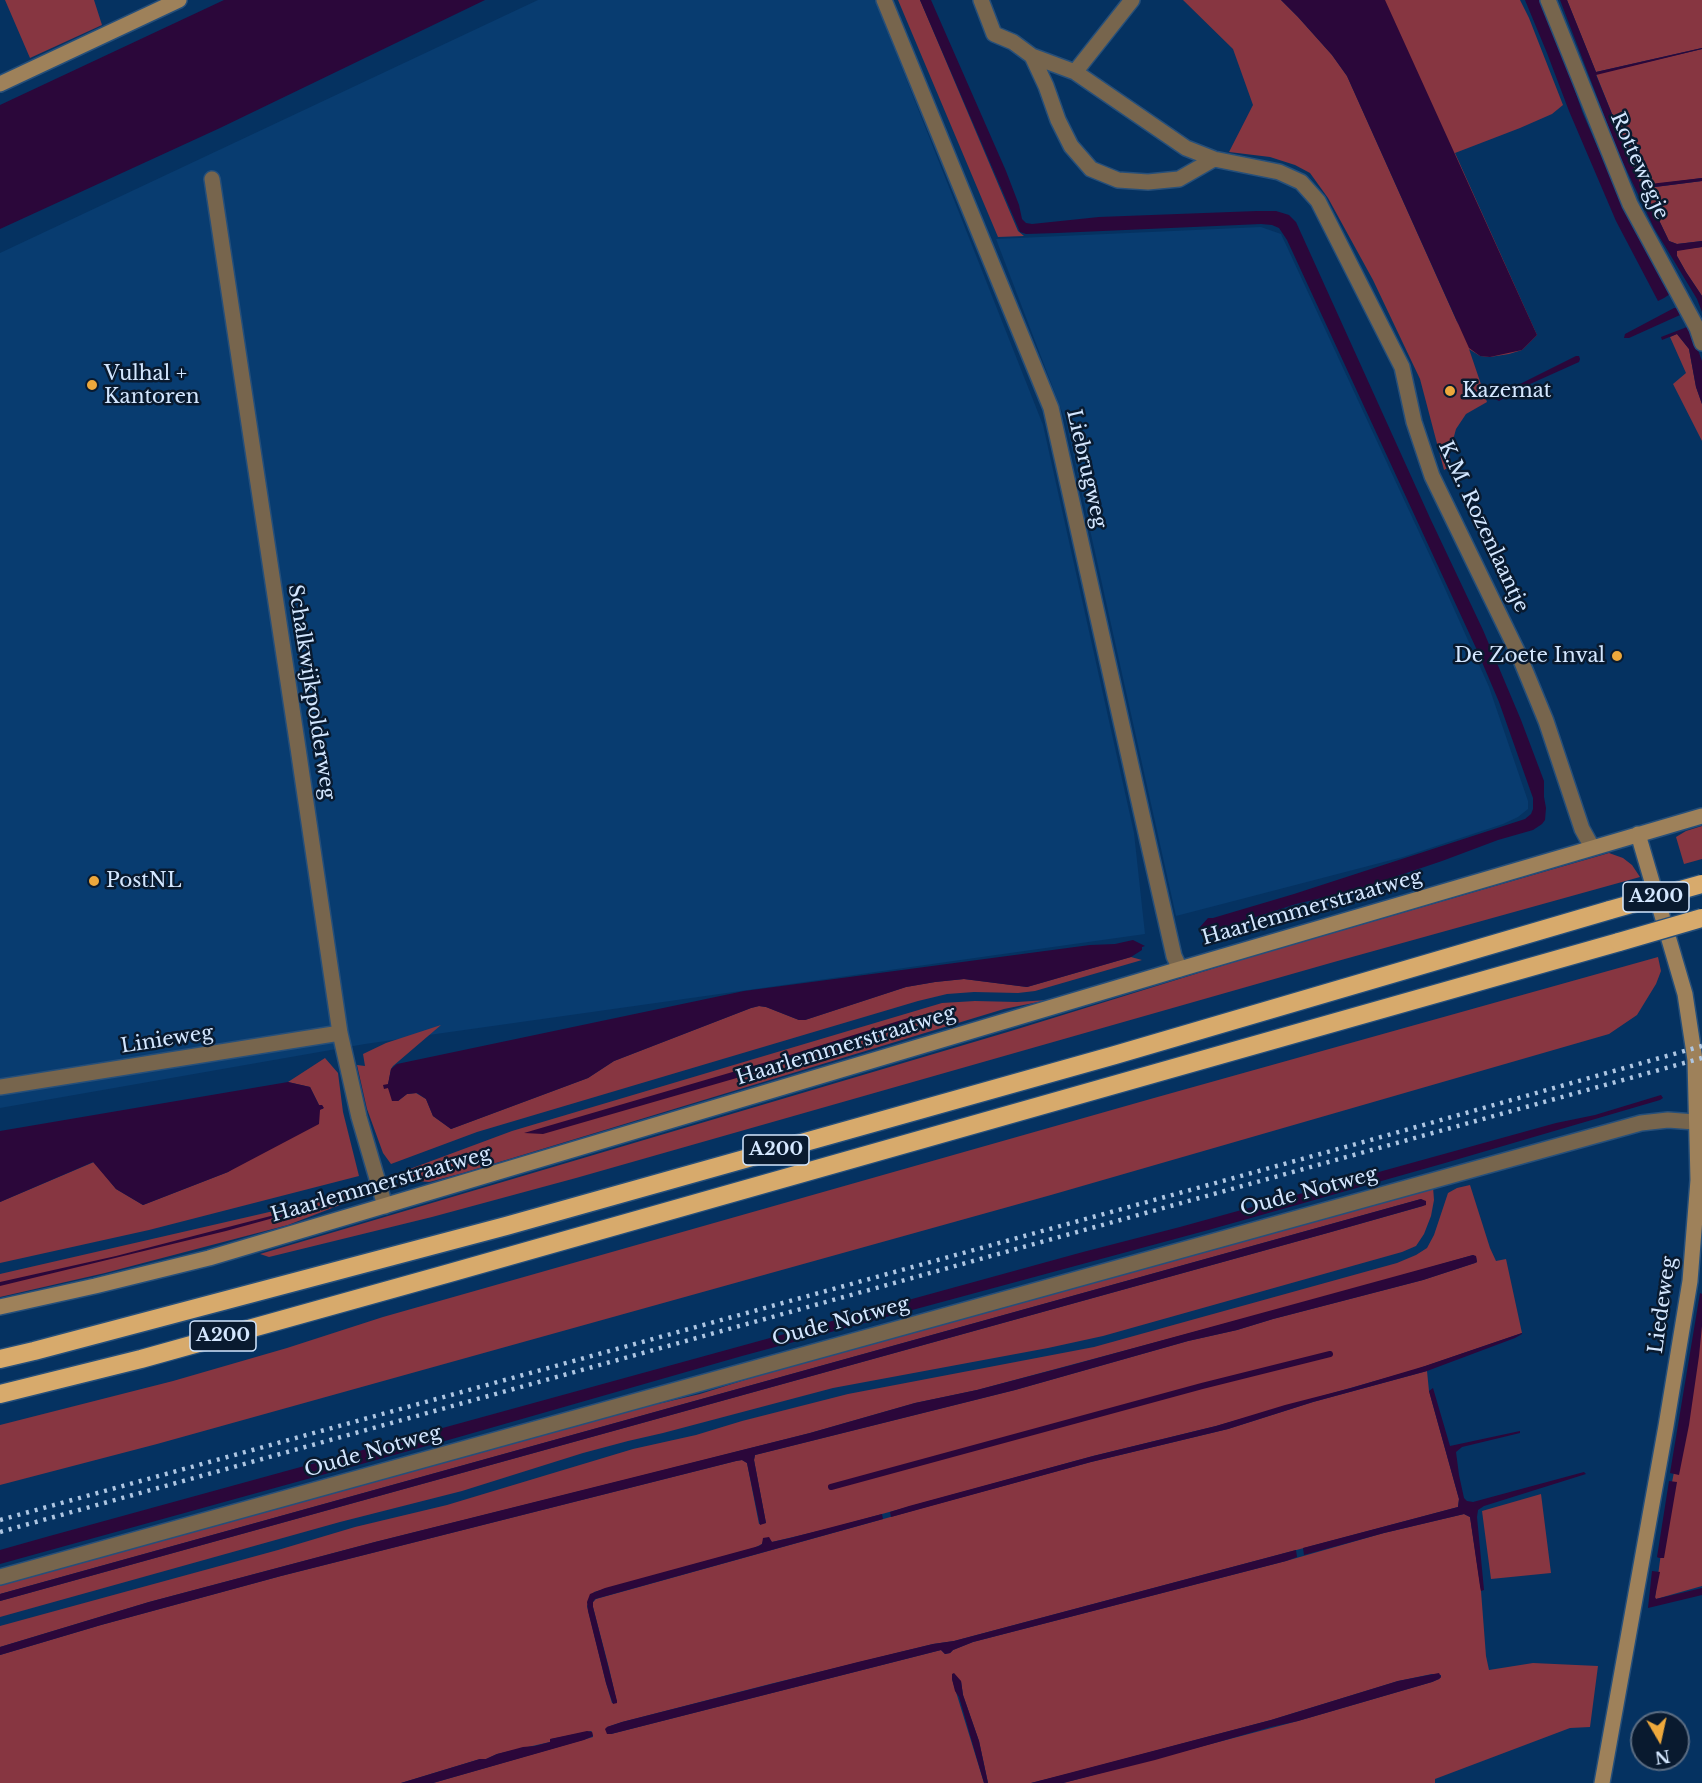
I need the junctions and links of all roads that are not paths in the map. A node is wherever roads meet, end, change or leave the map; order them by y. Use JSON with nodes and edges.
{"nodes":[{"id":1,"x":179,"y":0,"type":"edge"},
{"id":2,"x":884,"y":0,"type":"edge"},
{"id":3,"x":981,"y":0,"type":"edge"},
{"id":4,"x":1131,"y":0,"type":"edge"},
{"id":5,"x":1548,"y":0,"type":"edge"},
{"id":6,"x":1032,"y":56,"type":"junction"},
{"id":7,"x":1075,"y":72,"type":"junction"},
{"id":8,"x":0,"y":84,"type":"edge"},
{"id":9,"x":1214,"y":159,"type":"junction"},
{"id":10,"x":212,"y":179,"type":"dead end"},
{"id":11,"x":1702,"y":343,"type":"edge"},
{"id":12,"x":1702,"y":816,"type":"edge"},
{"id":13,"x":1638,"y":834,"type":"junction"},
{"id":14,"x":1592,"y":847,"type":"junction"},
{"id":15,"x":1702,"y":884,"type":"edge"},
{"id":16,"x":1702,"y":918,"type":"edge"},
{"id":17,"x":1180,"y":969,"type":"junction"},
{"id":18,"x":340,"y":1033,"type":"junction"},
{"id":19,"x":0,"y":1087,"type":"edge"},
{"id":20,"x":1695,"y":1122,"type":"junction"},
{"id":21,"x":385,"y":1206,"type":"junction"},
{"id":22,"x":0,"y":1307,"type":"edge"},
{"id":23,"x":0,"y":1359,"type":"edge"},
{"id":24,"x":0,"y":1394,"type":"edge"},
{"id":25,"x":0,"y":1577,"type":"edge"},
{"id":26,"x":1602,"y":1783,"type":"edge"}],
"edges":[{"from":1,"to":8,"type":"main road"},
{"from":2,"to":17,"type":"street","name":"Liebrugweg"},
{"from":3,"to":6,"type":"street","name":"K.M. Rozenlaantje"},
{"from":4,"to":7,"type":"street"},
{"from":5,"to":11,"type":"street","name":"Rottewegje"},
{"from":6,"to":7,"type":"street","name":"K.M. Rozenlaantje"},
{"from":6,"to":9,"type":"street"},
{"from":7,"to":9,"type":"street","name":"K.M. Rozenlaantje"},
{"from":9,"to":14,"type":"street","name":"K.M. Rozenlaantje"},
{"from":10,"to":18,"type":"street","name":"Schalkwijkpolderweg"},
{"from":12,"to":13,"type":"main road","name":"Haarlemmerstraatweg"},
{"from":13,"to":14,"type":"main road","name":"Haarlemmerstraatweg"},
{"from":13,"to":20,"type":"main road","name":"Liedeweg"},
{"from":14,"to":17,"type":"main road","name":"Haarlemmerstraatweg"},
{"from":15,"to":23,"type":"highway","number":"A200","bridge":true},
{"from":16,"to":24,"type":"highway","number":"A200","bridge":true},
{"from":17,"to":21,"type":"main road","name":"Haarlemmerstraatweg"},
{"from":18,"to":19,"type":"street","name":"Linieweg"},
{"from":18,"to":21,"type":"street","name":"Schalkwijkpolderweg"},
{"from":20,"to":25,"type":"street","name":"Oude Notweg"},
{"from":20,"to":26,"type":"main road","name":"Liedeweg"},
{"from":21,"to":22,"type":"main road","name":"Haarlemmerstraatweg"}]}
